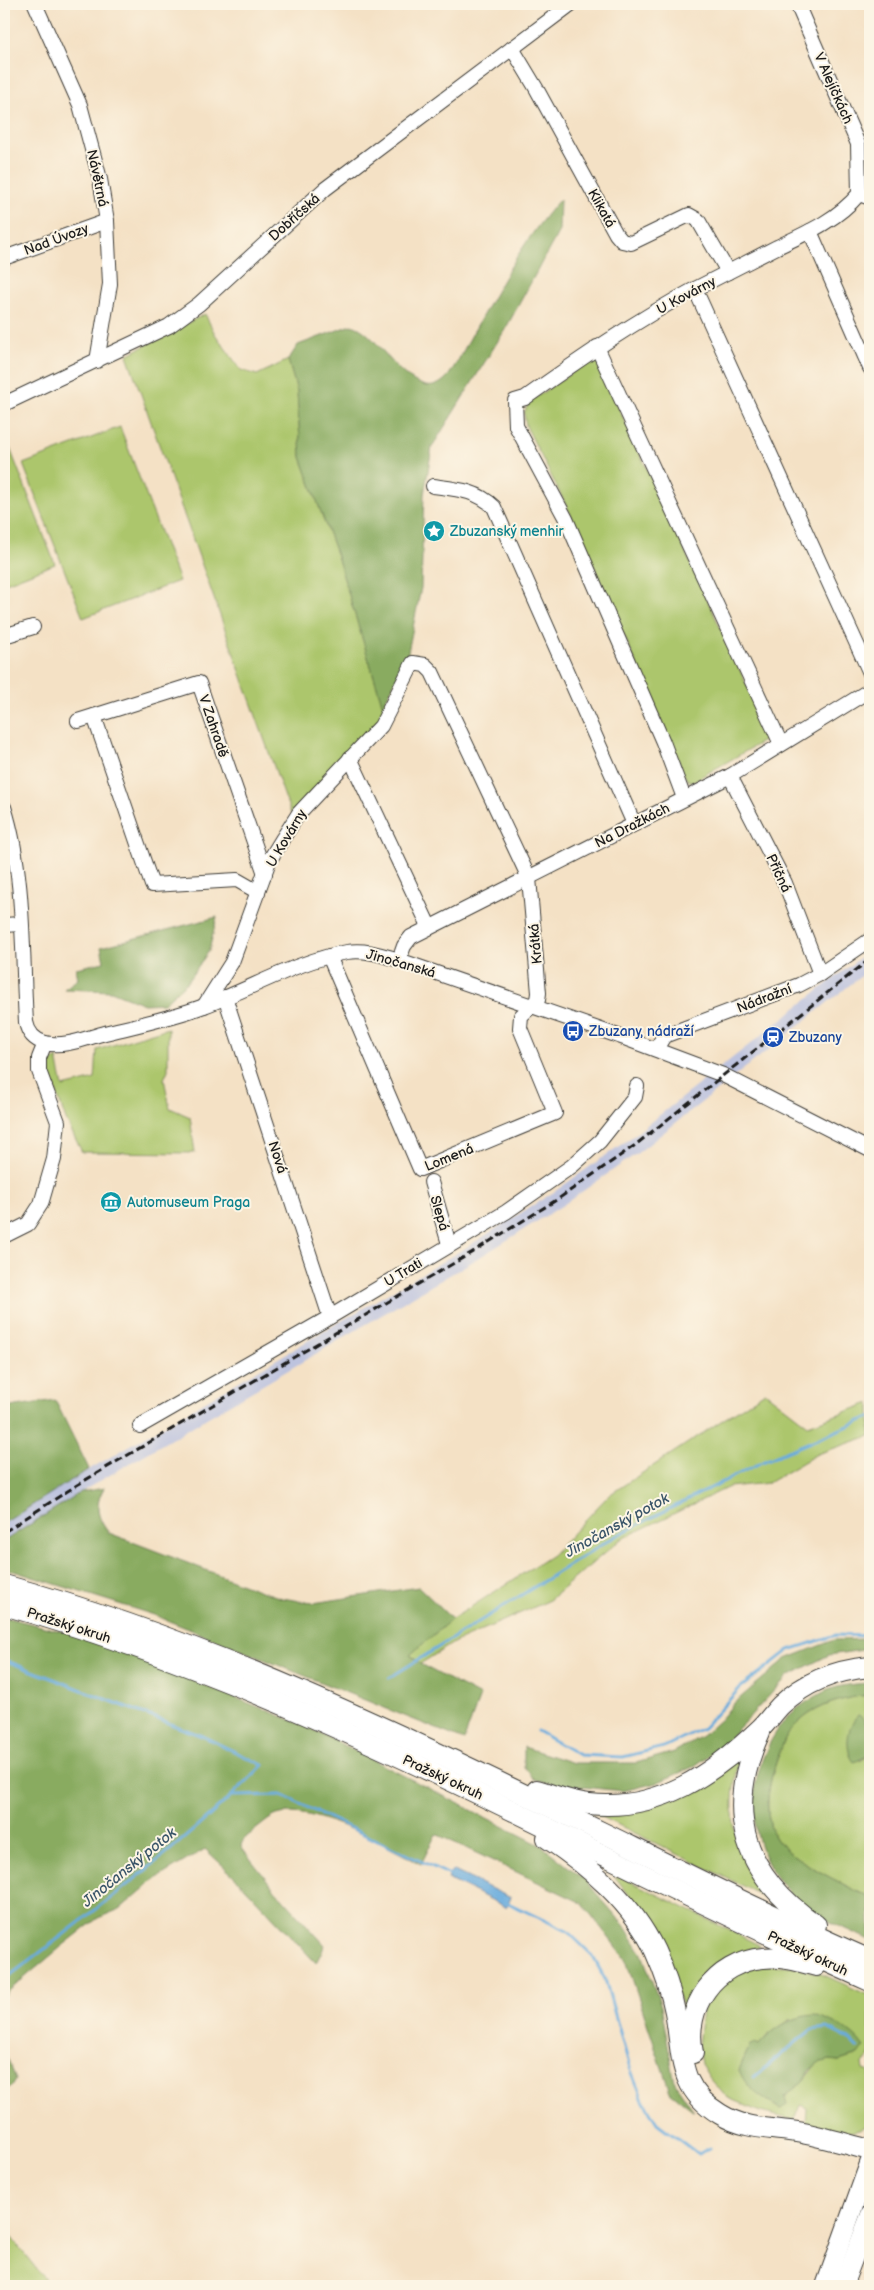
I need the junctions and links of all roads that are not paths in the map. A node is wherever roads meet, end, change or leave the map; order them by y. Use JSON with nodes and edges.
{"nodes":[{"id":1,"x":35,"y":4,"type":"edge"},
{"id":2,"x":571,"y":4,"type":"edge"},
{"id":3,"x":797,"y":4,"type":"edge"},
{"id":4,"x":512,"y":48,"type":"junction"},
{"id":5,"x":865,"y":196,"type":"edge"},
{"id":6,"x":107,"y":221,"type":"junction"},
{"id":7,"x":810,"y":231,"type":"junction"},
{"id":8,"x":4,"y":258,"type":"edge"},
{"id":9,"x":728,"y":272,"type":"junction"},
{"id":10,"x":695,"y":289,"type":"junction"},
{"id":11,"x":597,"y":347,"type":"junction"},
{"id":12,"x":97,"y":361,"type":"junction"},
{"id":13,"x":870,"y":368,"type":"edge"},
{"id":14,"x":4,"y":404,"type":"edge"},
{"id":15,"x":433,"y":486,"type":"dead end"},
{"id":16,"x":33,"y":627,"type":"dead end"},
{"id":17,"x":4,"y":636,"type":"edge"},
{"id":18,"x":870,"y":673,"type":"edge"},
{"id":19,"x":870,"y":690,"type":"edge"},
{"id":20,"x":94,"y":716,"type":"junction"},
{"id":21,"x":78,"y":721,"type":"dead end"},
{"id":22,"x":781,"y":744,"type":"junction"},
{"id":23,"x":350,"y":758,"type":"junction"},
{"id":24,"x":730,"y":776,"type":"junction"},
{"id":25,"x":684,"y":798,"type":"junction"},
{"id":26,"x":4,"y":807,"type":"edge"},
{"id":27,"x":634,"y":824,"type":"junction"},
{"id":28,"x":265,"y":874,"type":"junction"},
{"id":29,"x":529,"y":878,"type":"junction"},
{"id":30,"x":258,"y":892,"type":"junction"},
{"id":31,"x":21,"y":924,"type":"junction"},
{"id":32,"x":4,"y":925,"type":"edge"},
{"id":33,"x":429,"y":926,"type":"junction"},
{"id":34,"x":870,"y":940,"type":"edge"},
{"id":35,"x":329,"y":956,"type":"junction"},
{"id":36,"x":399,"y":960,"type":"junction"},
{"id":37,"x":820,"y":974,"type":"junction"},
{"id":38,"x":225,"y":998,"type":"junction"},
{"id":39,"x":204,"y":1006,"type":"junction"},
{"id":40,"x":531,"y":1006,"type":"junction"},
{"id":41,"x":45,"y":1043,"type":"junction"},
{"id":42,"x":656,"y":1049,"type":"junction"},
{"id":43,"x":637,"y":1086,"type":"dead end"},
{"id":44,"x":870,"y":1150,"type":"edge"},
{"id":45,"x":431,"y":1182,"type":"dead end"},
{"id":46,"x":4,"y":1236,"type":"edge"},
{"id":47,"x":449,"y":1244,"type":"junction"},
{"id":48,"x":330,"y":1317,"type":"junction"},
{"id":49,"x":140,"y":1426,"type":"dead end"},
{"id":50,"x":4,"y":1585,"type":"edge"},
{"id":51,"x":4,"y":1605,"type":"edge"},
{"id":52,"x":870,"y":1667,"type":"edge"},
{"id":53,"x":763,"y":1726,"type":"junction"},
{"id":54,"x":483,"y":1775,"type":"junction"},
{"id":55,"x":494,"y":1801,"type":"junction"},
{"id":56,"x":867,"y":1959,"type":"edge"},
{"id":57,"x":870,"y":1982,"type":"edge"},
{"id":58,"x":796,"y":2132,"type":"junction"},
{"id":59,"x":870,"y":2150,"type":"edge"},
{"id":60,"x":870,"y":2161,"type":"edge"},
{"id":61,"x":870,"y":2215,"type":"edge"},
{"id":62,"x":825,"y":2286,"type":"edge"},
{"id":63,"x":843,"y":2286,"type":"edge"}],
"edges":[{"from":1,"to":6,"type":"street","name":"Návětrná"},
{"from":2,"to":4,"type":"street","name":"Dobříčská"},
{"from":3,"to":5,"type":"street","name":"V Alejíčkách"},
{"from":4,"to":9,"type":"street","name":"Klikatá"},
{"from":4,"to":12,"type":"street","name":"Dobříčská"},
{"from":5,"to":7,"type":"street","name":"U Kovárny"},
{"from":6,"to":8,"type":"street","name":"Nad Úvozy"},
{"from":6,"to":12,"type":"street","name":"Návětrná"},
{"from":7,"to":9,"type":"street","name":"U Kovárny"},
{"from":7,"to":13,"type":"street"},
{"from":9,"to":10,"type":"street","name":"U Kovárny"},
{"from":10,"to":11,"type":"street","name":"U Kovárny"},
{"from":10,"to":18,"type":"street"},
{"from":11,"to":22,"type":"street"},
{"from":11,"to":25,"type":"street","name":"U Kovárny"},
{"from":12,"to":14,"type":"street","name":"Dobříčská"},
{"from":15,"to":27,"type":"street"},
{"from":16,"to":17,"type":"street"},
{"from":19,"to":22,"type":"street","name":"Na Dražkách"},
{"from":20,"to":21,"type":"street","name":"V Zahradě"},
{"from":20,"to":28,"type":"street","name":"V Zahradě"},
{"from":20,"to":30,"type":"street"},
{"from":22,"to":24,"type":"street","name":"Na Dražkách"},
{"from":23,"to":28,"type":"street","name":"U Kovárny"},
{"from":23,"to":29,"type":"street","name":"U Kovárny"},
{"from":23,"to":33,"type":"street"},
{"from":24,"to":25,"type":"street","name":"Na Dražkách"},
{"from":24,"to":37,"type":"street","name":"Příčná"},
{"from":25,"to":27,"type":"street","name":"Na Dražkách"},
{"from":26,"to":31,"type":"street"},
{"from":27,"to":29,"type":"street","name":"Na Dražkách"},
{"from":28,"to":30,"type":"street","name":"U Kovárny"},
{"from":29,"to":33,"type":"street","name":"Na Dražkách"},
{"from":29,"to":40,"type":"street","name":"Krátká"},
{"from":30,"to":39,"type":"street","name":"U Kovárny"},
{"from":31,"to":32,"type":"street"},
{"from":31,"to":41,"type":"street"},
{"from":33,"to":36,"type":"street","name":"Na Dražkách"},
{"from":34,"to":37,"type":"street","name":"Nádražní"},
{"from":35,"to":36,"type":"street","name":"Jinočanská"},
{"from":35,"to":38,"type":"street","name":"Jinočanská"},
{"from":35,"to":40,"type":"street","name":"Lomená"},
{"from":36,"to":40,"type":"street","name":"Jinočanská"},
{"from":37,"to":42,"type":"street","name":"Nádražní"},
{"from":38,"to":39,"type":"street","name":"Jinočanská"},
{"from":38,"to":48,"type":"street","name":"Nová"},
{"from":39,"to":41,"type":"street","name":"Jinočanská"},
{"from":40,"to":42,"type":"street","name":"Jinočanská"},
{"from":41,"to":46,"type":"street"},
{"from":42,"to":44,"type":"street","name":"Jinočanská"},
{"from":43,"to":47,"type":"street","name":"U Trati"},
{"from":45,"to":47,"type":"street","name":"Slepá"},
{"from":47,"to":48,"type":"street","name":"U Trati"},
{"from":48,"to":49,"type":"street","name":"U Trati"},
{"from":50,"to":54,"type":"highway","name":"Pražský okruh"},
{"from":51,"to":55,"type":"highway","name":"Pražský okruh"},
{"from":52,"to":53,"type":"highway"},
{"from":53,"to":54,"type":"highway"},
{"from":53,"to":56,"type":"highway"},
{"from":54,"to":56,"type":"highway","name":"Pražský okruh"},
{"from":55,"to":57,"type":"highway","name":"Pražský okruh"},
{"from":55,"to":58,"type":"highway"},
{"from":57,"to":58,"type":"highway"},
{"from":58,"to":59,"type":"highway"},
{"from":60,"to":62,"type":"main road"},
{"from":61,"to":63,"type":"main road"}]}
